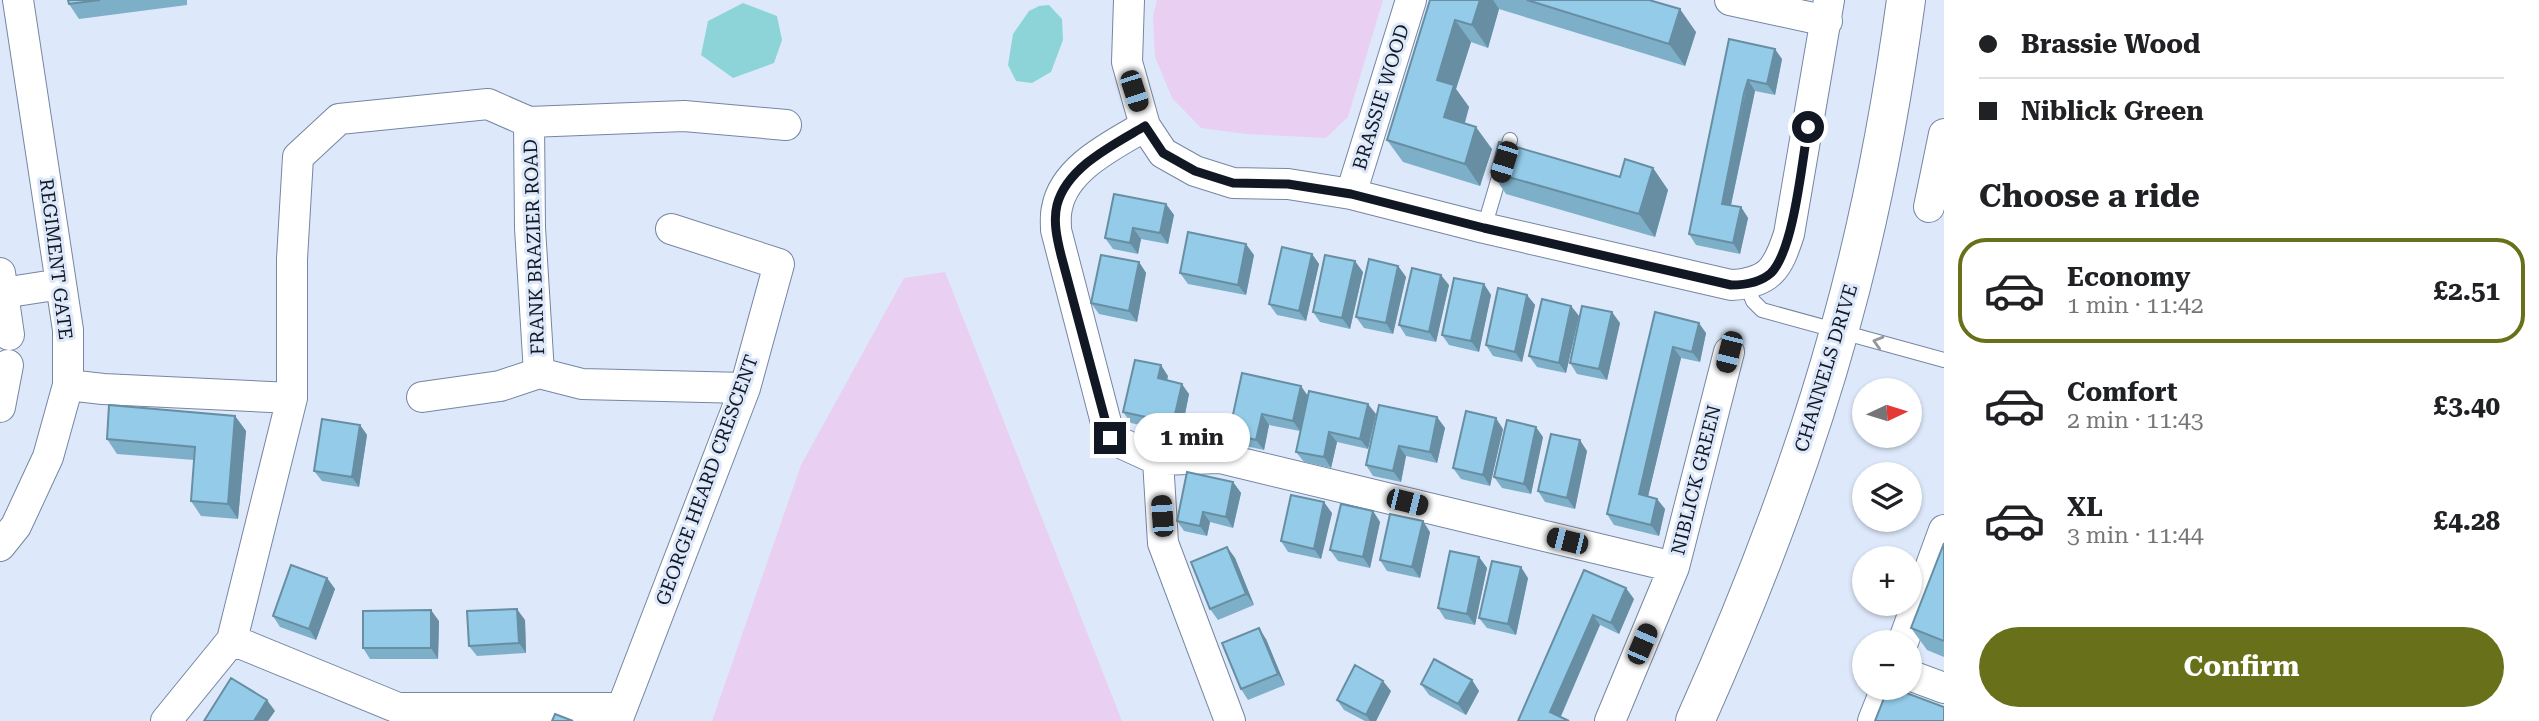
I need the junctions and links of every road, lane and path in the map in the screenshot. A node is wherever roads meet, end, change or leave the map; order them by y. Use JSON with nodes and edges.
{"nodes":[{"id":1,"x":1129,"y":0,"type":"edge"},
{"id":2,"x":1410,"y":0,"type":"edge"},
{"id":3,"x":1730,"y":0,"type":"edge"},
{"id":4,"x":1906,"y":0,"type":"edge"},
{"id":5,"x":13,"y":7,"type":"edge"},
{"id":6,"x":1828,"y":10,"type":"edge"},
{"id":7,"x":529,"y":122,"type":"junction"},
{"id":8,"x":786,"y":125,"type":"dead end"},
{"id":9,"x":1145,"y":126,"type":"junction"},
{"id":10,"x":1944,"y":134,"type":"edge"},
{"id":11,"x":1510,"y":140,"type":"dead end"},
{"id":12,"x":1351,"y":194,"type":"junction"},
{"id":13,"x":1929,"y":207,"type":"dead end"},
{"id":14,"x":1484,"y":228,"type":"junction"},
{"id":15,"x":671,"y":229,"type":"dead end"},
{"id":16,"x":1,"y":283,"type":"edge"},
{"id":17,"x":61,"y":284,"type":"junction"},
{"id":18,"x":1746,"y":285,"type":"junction"},
{"id":19,"x":1840,"y":330,"type":"junction"},
{"id":20,"x":9,"y":335,"type":"dead end"},
{"id":21,"x":1729,"y":352,"type":"dead end"},
{"id":22,"x":1944,"y":360,"type":"edge"},
{"id":23,"x":8,"y":365,"type":"dead end"},
{"id":24,"x":539,"y":373,"type":"junction"},
{"id":25,"x":68,"y":385,"type":"junction"},
{"id":26,"x":745,"y":388,"type":"junction"},
{"id":27,"x":422,"y":397,"type":"dead end"},
{"id":28,"x":292,"y":398,"type":"junction"},
{"id":29,"x":0,"y":407,"type":"edge"},
{"id":30,"x":1158,"y":460,"type":"junction"},
{"id":31,"x":1944,"y":530,"type":"edge"},
{"id":32,"x":0,"y":546,"type":"edge"},
{"id":33,"x":1674,"y":566,"type":"junction"},
{"id":34,"x":1907,"y":630,"type":"edge"},
{"id":35,"x":232,"y":640,"type":"junction"},
{"id":36,"x":1922,"y":680,"type":"edge"},
{"id":37,"x":1944,"y":688,"type":"edge"},
{"id":38,"x":1881,"y":700,"type":"edge"},
{"id":39,"x":397,"y":715,"type":"edge"},
{"id":40,"x":619,"y":715,"type":"edge"},
{"id":41,"x":166,"y":721,"type":"edge"},
{"id":42,"x":1230,"y":721,"type":"edge"},
{"id":43,"x":1610,"y":721,"type":"edge"},
{"id":44,"x":1695,"y":721,"type":"edge"},
{"id":45,"x":1873,"y":721,"type":"edge"}],
"edges":[{"from":1,"to":9,"type":"street","name":"BRASSIE WOOD"},
{"from":2,"to":12,"type":"street","name":"BRASSIE WOOD"},
{"from":3,"to":6,"type":"street"},
{"from":4,"to":19,"type":"highway","name":"CHANNELS DRIVE"},
{"from":5,"to":17,"type":"street","name":"REGIMENT GATE"},
{"from":6,"to":18,"type":"street"},
{"from":7,"to":8,"type":"street"},
{"from":7,"to":24,"type":"street","name":"FRANK BRAZIER ROAD"},
{"from":7,"to":28,"type":"street"},
{"from":9,"to":12,"type":"street","name":"BRASSIE WOOD"},
{"from":9,"to":30,"type":"street","name":"NIBLICK GREEN"},
{"from":10,"to":13,"type":"street"},
{"from":11,"to":14,"type":"lane"},
{"from":12,"to":14,"type":"street","name":"BRASSIE WOOD"},
{"from":14,"to":18,"type":"street","name":"BRASSIE WOOD"},
{"from":15,"to":26,"type":"street","name":"GEORGE HEARD CRESCENT"},
{"from":16,"to":17,"type":"street"},
{"from":16,"to":20,"type":"street"},
{"from":17,"to":25,"type":"street","name":"REGIMENT GATE"},
{"from":18,"to":19,"type":"lane"},
{"from":22,"to":19,"type":"lane","one_way":true},
{"from":19,"to":44,"type":"highway","name":"CHANNELS DRIVE"},
{"from":21,"to":33,"type":"street","name":"NIBLICK GREEN"},
{"from":23,"to":29,"type":"street"},
{"from":24,"to":26,"type":"street","name":"FRANK BRAZIER ROAD"},
{"from":24,"to":27,"type":"street","name":"FRANK BRAZIER ROAD"},
{"from":25,"to":28,"type":"street"},
{"from":25,"to":32,"type":"street","name":"REGIMENT GATE"},
{"from":26,"to":40,"type":"street","name":"GEORGE HEARD CRESCENT"},
{"from":28,"to":35,"type":"street"},
{"from":30,"to":33,"type":"street","name":"NIBLICK GREEN"},
{"from":30,"to":42,"type":"street"},
{"from":31,"to":34,"type":"street"},
{"from":33,"to":43,"type":"street","name":"NIBLICK GREEN"},
{"from":35,"to":39,"type":"street"},
{"from":35,"to":41,"type":"street"},
{"from":36,"to":37,"type":"street"},
{"from":38,"to":45,"type":"street"},
{"from":39,"to":40,"type":"street"}]}
